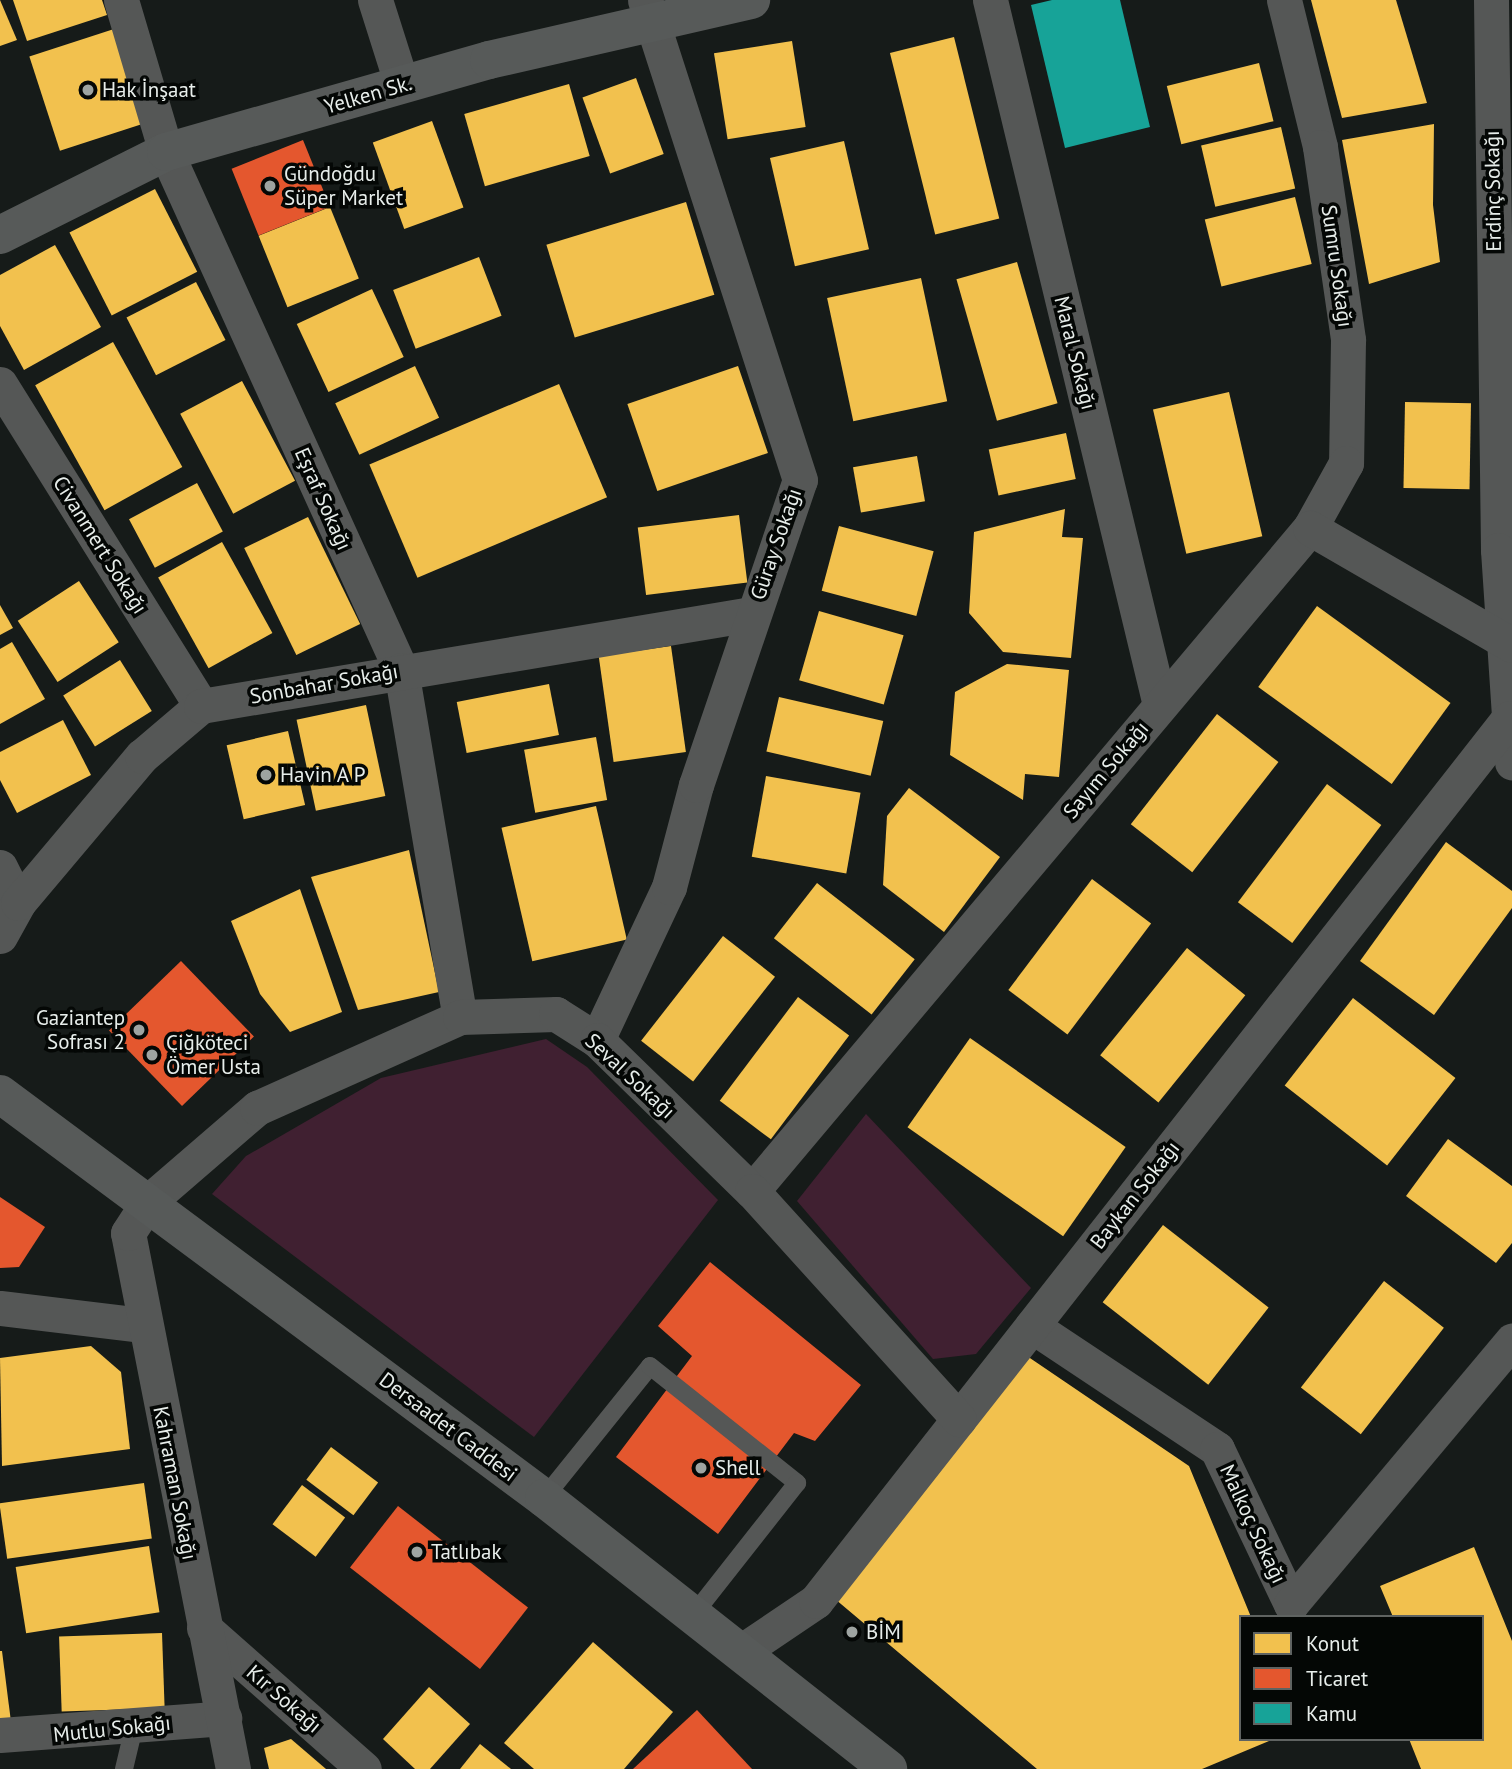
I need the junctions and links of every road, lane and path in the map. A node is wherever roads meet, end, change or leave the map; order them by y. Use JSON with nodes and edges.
{"nodes":[{"id":1,"x":121,"y":0,"type":"edge"},
{"id":2,"x":375,"y":0,"type":"edge"},
{"id":3,"x":751,"y":0,"type":"edge"},
{"id":4,"x":989,"y":0,"type":"edge"},
{"id":5,"x":1284,"y":0,"type":"edge"},
{"id":6,"x":1491,"y":0,"type":"edge"},
{"id":7,"x":650,"y":11,"type":"edge"},
{"id":8,"x":402,"y":85,"type":"junction"},
{"id":9,"x":166,"y":152,"type":"junction"},
{"id":10,"x":0,"y":235,"type":"edge"},
{"id":11,"x":0,"y":384,"type":"edge"},
{"id":12,"x":1310,"y":528,"type":"junction"},
{"id":13,"x":1505,"y":550,"type":"edge"},
{"id":14,"x":751,"y":614,"type":"junction"},
{"id":15,"x":1508,"y":643,"type":"edge"},
{"id":16,"x":401,"y":670,"type":"junction"},
{"id":17,"x":1160,"y":705,"type":"junction"},
{"id":18,"x":201,"y":706,"type":"junction"},
{"id":19,"x":1509,"y":718,"type":"junction"},
{"id":20,"x":1512,"y":763,"type":"edge"},
{"id":21,"x":0,"y":867,"type":"edge"},
{"id":22,"x":18,"y":903,"type":"junction"},
{"id":23,"x":0,"y":936,"type":"edge"},
{"id":24,"x":460,"y":1017,"type":"junction"},
{"id":25,"x":597,"y":1040,"type":"junction"},
{"id":26,"x":0,"y":1094,"type":"edge"},
{"id":27,"x":752,"y":1191,"type":"junction"},
{"id":28,"x":148,"y":1202,"type":"junction"},
{"id":29,"x":0,"y":1308,"type":"edge"},
{"id":30,"x":143,"y":1325,"type":"junction"},
{"id":31,"x":1032,"y":1326,"type":"junction"},
{"id":32,"x":1512,"y":1341,"type":"edge"},
{"id":33,"x":959,"y":1419,"type":"junction"},
{"id":34,"x":544,"y":1498,"type":"junction"},
{"id":35,"x":694,"y":1614,"type":"junction"},
{"id":36,"x":204,"y":1628,"type":"junction"},
{"id":37,"x":742,"y":1651,"type":"junction"},
{"id":38,"x":224,"y":1718,"type":"junction"},
{"id":39,"x":134,"y":1727,"type":"junction"},
{"id":40,"x":0,"y":1735,"type":"edge"},
{"id":41,"x":124,"y":1769,"type":"edge"},
{"id":42,"x":233,"y":1769,"type":"edge"},
{"id":43,"x":364,"y":1769,"type":"edge"},
{"id":44,"x":888,"y":1769,"type":"edge"}],
"edges":[{"from":1,"to":9,"type":"street","name":"Eşraf Sokağı"},
{"from":2,"to":8,"type":"street"},
{"from":3,"to":7,"type":"main road","name":"Yelken Sk."},
{"from":4,"to":17,"type":"street","name":"Maral Sokağı"},
{"from":5,"to":12,"type":"street","name":"Sumru Sokağı"},
{"from":6,"to":13,"type":"street","name":"Erdinç Sokağı"},
{"from":7,"to":8,"type":"main road","name":"Yelken Sk."},
{"from":7,"to":14,"type":"street","name":"Güray Sokağı"},
{"from":8,"to":9,"type":"main road","name":"Yelken Sk."},
{"from":9,"to":10,"type":"main road","name":"Yelken Sk."},
{"from":9,"to":16,"type":"street","name":"Eşraf Sokağı"},
{"from":11,"to":18,"type":"street","name":"Civanmert Sokağı"},
{"from":12,"to":15,"type":"street"},
{"from":12,"to":17,"type":"street","name":"Sayım Sokağı"},
{"from":13,"to":15,"type":"street","name":"Erdinç Sokağı"},
{"from":14,"to":16,"type":"street","name":"Sonbahar Sokağı"},
{"from":14,"to":25,"type":"street","name":"Güray Sokağı"},
{"from":15,"to":19,"type":"street","name":"Erdinç Sokağı"},
{"from":16,"to":18,"type":"street","name":"Sonbahar Sokağı"},
{"from":16,"to":24,"type":"street","name":"Eşraf Sokağı"},
{"from":17,"to":27,"type":"street","name":"Sayım Sokağı"},
{"from":18,"to":22,"type":"street"},
{"from":19,"to":20,"type":"street","name":"Erdinç Sokağı"},
{"from":19,"to":31,"type":"street","name":"Baykan Sokağı"},
{"from":21,"to":22,"type":"street"},
{"from":22,"to":23,"type":"street"},
{"from":24,"to":25,"type":"street","name":"Seval Sokağı"},
{"from":24,"to":28,"type":"street","name":"Seval Sokağı"},
{"from":25,"to":27,"type":"street","name":"Seval Sokağı"},
{"from":26,"to":28,"type":"main road","name":"Dersaadet Caddesi"},
{"from":27,"to":33,"type":"street","name":"Seval Sokağı"},
{"from":28,"to":30,"type":"street","name":"Kahraman Sokağı"},
{"from":28,"to":34,"type":"main road","name":"Dersaadet Caddesi"},
{"from":29,"to":30,"type":"street"},
{"from":30,"to":36,"type":"street","name":"Kahraman Sokağı"},
{"from":31,"to":32,"type":"street","name":"Malkoç Sokağı"},
{"from":31,"to":33,"type":"street","name":"Baykan Sokağı"},
{"from":33,"to":37,"type":"street","name":"Baykan Sokağı"},
{"from":34,"to":35,"type":"main road","name":"Dersaadet Caddesi"},
{"from":34,"to":35,"type":"lane"},
{"from":35,"to":37,"type":"main road","name":"Dersaadet Caddesi"},
{"from":36,"to":38,"type":"street","name":"Kahraman Sokağı"},
{"from":36,"to":43,"type":"street","name":"Kır Sokağı"},
{"from":37,"to":44,"type":"main road","name":"Dersaadet Caddesi"},
{"from":38,"to":39,"type":"street","name":"Mutlu Sokağı"},
{"from":38,"to":42,"type":"street","name":"Kahraman Sokağı"},
{"from":39,"to":40,"type":"street","name":"Mutlu Sokağı"},
{"from":39,"to":41,"type":"lane"}]}
